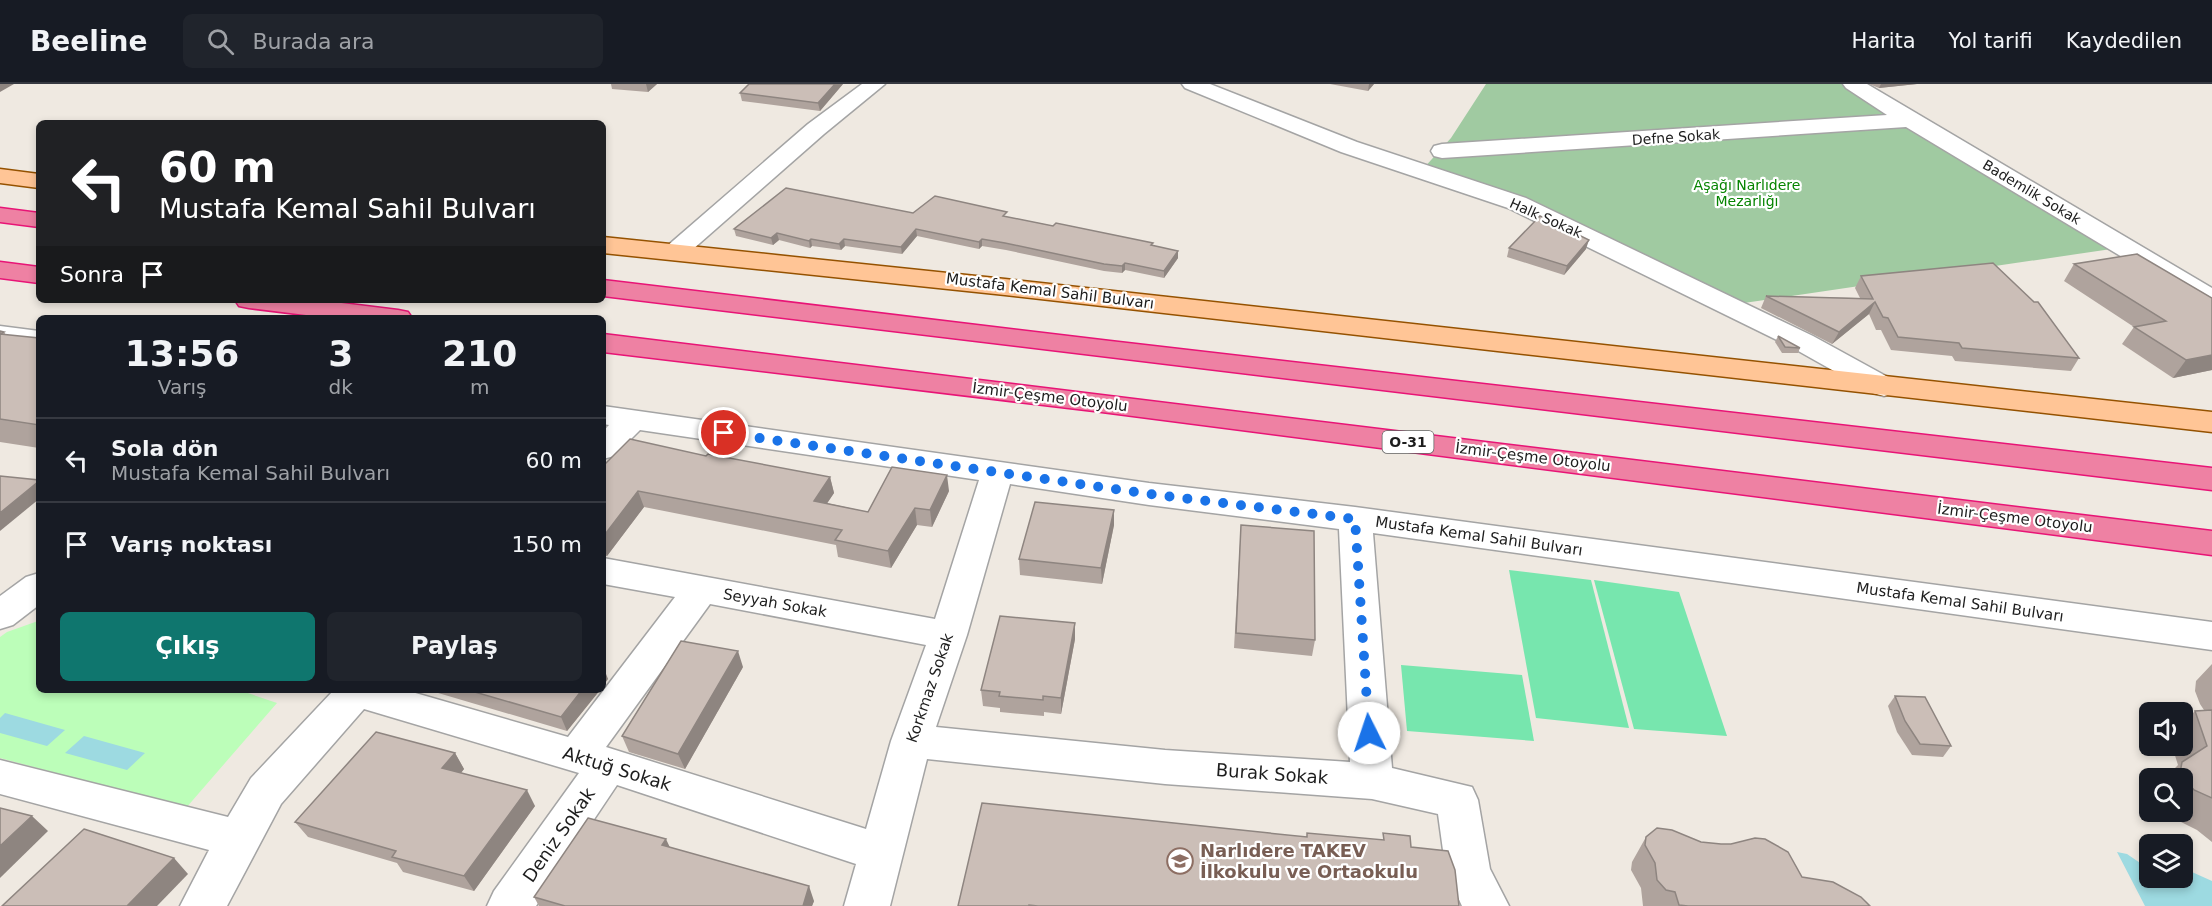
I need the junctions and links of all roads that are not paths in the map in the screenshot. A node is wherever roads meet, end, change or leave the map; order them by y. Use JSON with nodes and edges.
{"nodes":[{"id":1,"x":874,"y":84,"type":"edge"},
{"id":2,"x":1192,"y":84,"type":"edge"},
{"id":3,"x":1853,"y":84,"type":"edge"},
{"id":4,"x":1910,"y":120,"type":"junction"},
{"id":5,"x":1442,"y":151,"type":"dead end"},
{"id":6,"x":0,"y":176,"type":"edge"},
{"id":7,"x":36,"y":181,"type":"edge"},
{"id":8,"x":0,"y":215,"type":"edge"},
{"id":9,"x":36,"y":220,"type":"edge"},
{"id":10,"x":606,"y":245,"type":"edge"},
{"id":11,"x":675,"y":252,"type":"junction"},
{"id":12,"x":0,"y":270,"type":"edge"},
{"id":13,"x":36,"y":275,"type":"edge"},
{"id":14,"x":606,"y":288,"type":"edge"},
{"id":15,"x":2212,"y":298,"type":"edge"},
{"id":16,"x":274,"y":303,"type":"edge"},
{"id":17,"x":373,"y":315,"type":"edge"},
{"id":18,"x":0,"y":334,"type":"edge"},
{"id":19,"x":36,"y":339,"type":"edge"},
{"id":20,"x":606,"y":343,"type":"edge"},
{"id":21,"x":1884,"y":387,"type":"junction"},
{"id":22,"x":618,"y":417,"type":"edge"},
{"id":23,"x":2212,"y":422,"type":"edge"},
{"id":24,"x":606,"y":443,"type":"edge"},
{"id":25,"x":997,"y":473,"type":"junction"},
{"id":26,"x":2212,"y":479,"type":"edge"},
{"id":27,"x":1355,"y":519,"type":"junction"},
{"id":28,"x":2212,"y":543,"type":"edge"},
{"id":29,"x":606,"y":572,"type":"edge"},
{"id":30,"x":36,"y":588,"type":"edge"},
{"id":31,"x":701,"y":589,"type":"junction"},
{"id":32,"x":0,"y":615,"type":"edge"},
{"id":33,"x":948,"y":635,"type":"junction"},
{"id":34,"x":2212,"y":636,"type":"edge"},
{"id":35,"x":353,"y":693,"type":"edge"},
{"id":36,"x":362,"y":693,"type":"edge"},
{"id":37,"x":911,"y":741,"type":"junction"},
{"id":38,"x":592,"y":760,"type":"junction"},
{"id":39,"x":0,"y":777,"type":"edge"},
{"id":40,"x":1372,"y":781,"type":"junction"},
{"id":41,"x":238,"y":839,"type":"junction"},
{"id":42,"x":881,"y":853,"type":"junction"},
{"id":43,"x":205,"y":903,"type":"edge"},
{"id":44,"x":510,"y":906,"type":"edge"},
{"id":45,"x":867,"y":906,"type":"edge"},
{"id":46,"x":1486,"y":906,"type":"edge"}],
"edges":[{"from":1,"to":11,"type":"street"},
{"from":2,"to":21,"type":"street","name":"Halk Sokak"},
{"from":3,"to":4,"type":"street","name":"Bademlik Sokak"},
{"from":4,"to":5,"type":"street","name":"Defne Sokak"},
{"from":4,"to":15,"type":"street","name":"Bademlik Sokak"},
{"from":6,"to":7,"type":"main road"},
{"from":8,"to":9,"type":"highway"},
{"from":10,"to":11,"type":"main road","name":"Mustafa Kemal Sahil Bulvarı"},
{"from":11,"to":21,"type":"main road","name":"Mustafa Kemal Sahil Bulvarı"},
{"from":12,"to":13,"type":"highway"},
{"from":14,"to":26,"type":"highway"},
{"from":16,"to":17,"type":"highway"},
{"from":18,"to":19,"type":"street"},
{"from":20,"to":28,"type":"highway","name":"İzmir-Çeşme Otoyolu","number":"O-31"},
{"from":21,"to":23,"type":"main road","name":"Mustafa Kemal Sahil Bulvarı"},
{"from":22,"to":24,"type":"street"},
{"from":22,"to":25,"type":"street","name":"Mustafa Kemal Sahil Bulvarı"},
{"from":25,"to":27,"type":"street","name":"Mustafa Kemal Sahil Bulvarı"},
{"from":25,"to":33,"type":"street","name":"Korkmaz Sokak"},
{"from":27,"to":34,"type":"street","name":"Mustafa Kemal Sahil Bulvarı"},
{"from":27,"to":40,"type":"street"},
{"from":29,"to":31,"type":"street","name":"Seyyah Sokak"},
{"from":30,"to":32,"type":"street"},
{"from":31,"to":33,"type":"street","name":"Seyyah Sokak"},
{"from":31,"to":38,"type":"street","name":"Deniz Sokak"},
{"from":33,"to":37,"type":"street","name":"Korkmaz Sokak"},
{"from":35,"to":41,"type":"street"},
{"from":36,"to":38,"type":"street","name":"Aktuğ Sokak"},
{"from":37,"to":40,"type":"street","name":"Burak Sokak"},
{"from":37,"to":42,"type":"street","name":"Korkmaz Sokak"},
{"from":38,"to":42,"type":"street","name":"Aktuğ Sokak"},
{"from":38,"to":44,"type":"street","name":"Deniz Sokak"},
{"from":39,"to":41,"type":"street"},
{"from":40,"to":46,"type":"street","name":"Burak Sokak"},
{"from":41,"to":43,"type":"street"},
{"from":42,"to":45,"type":"street","name":"Korkmaz Sokak"}]}
